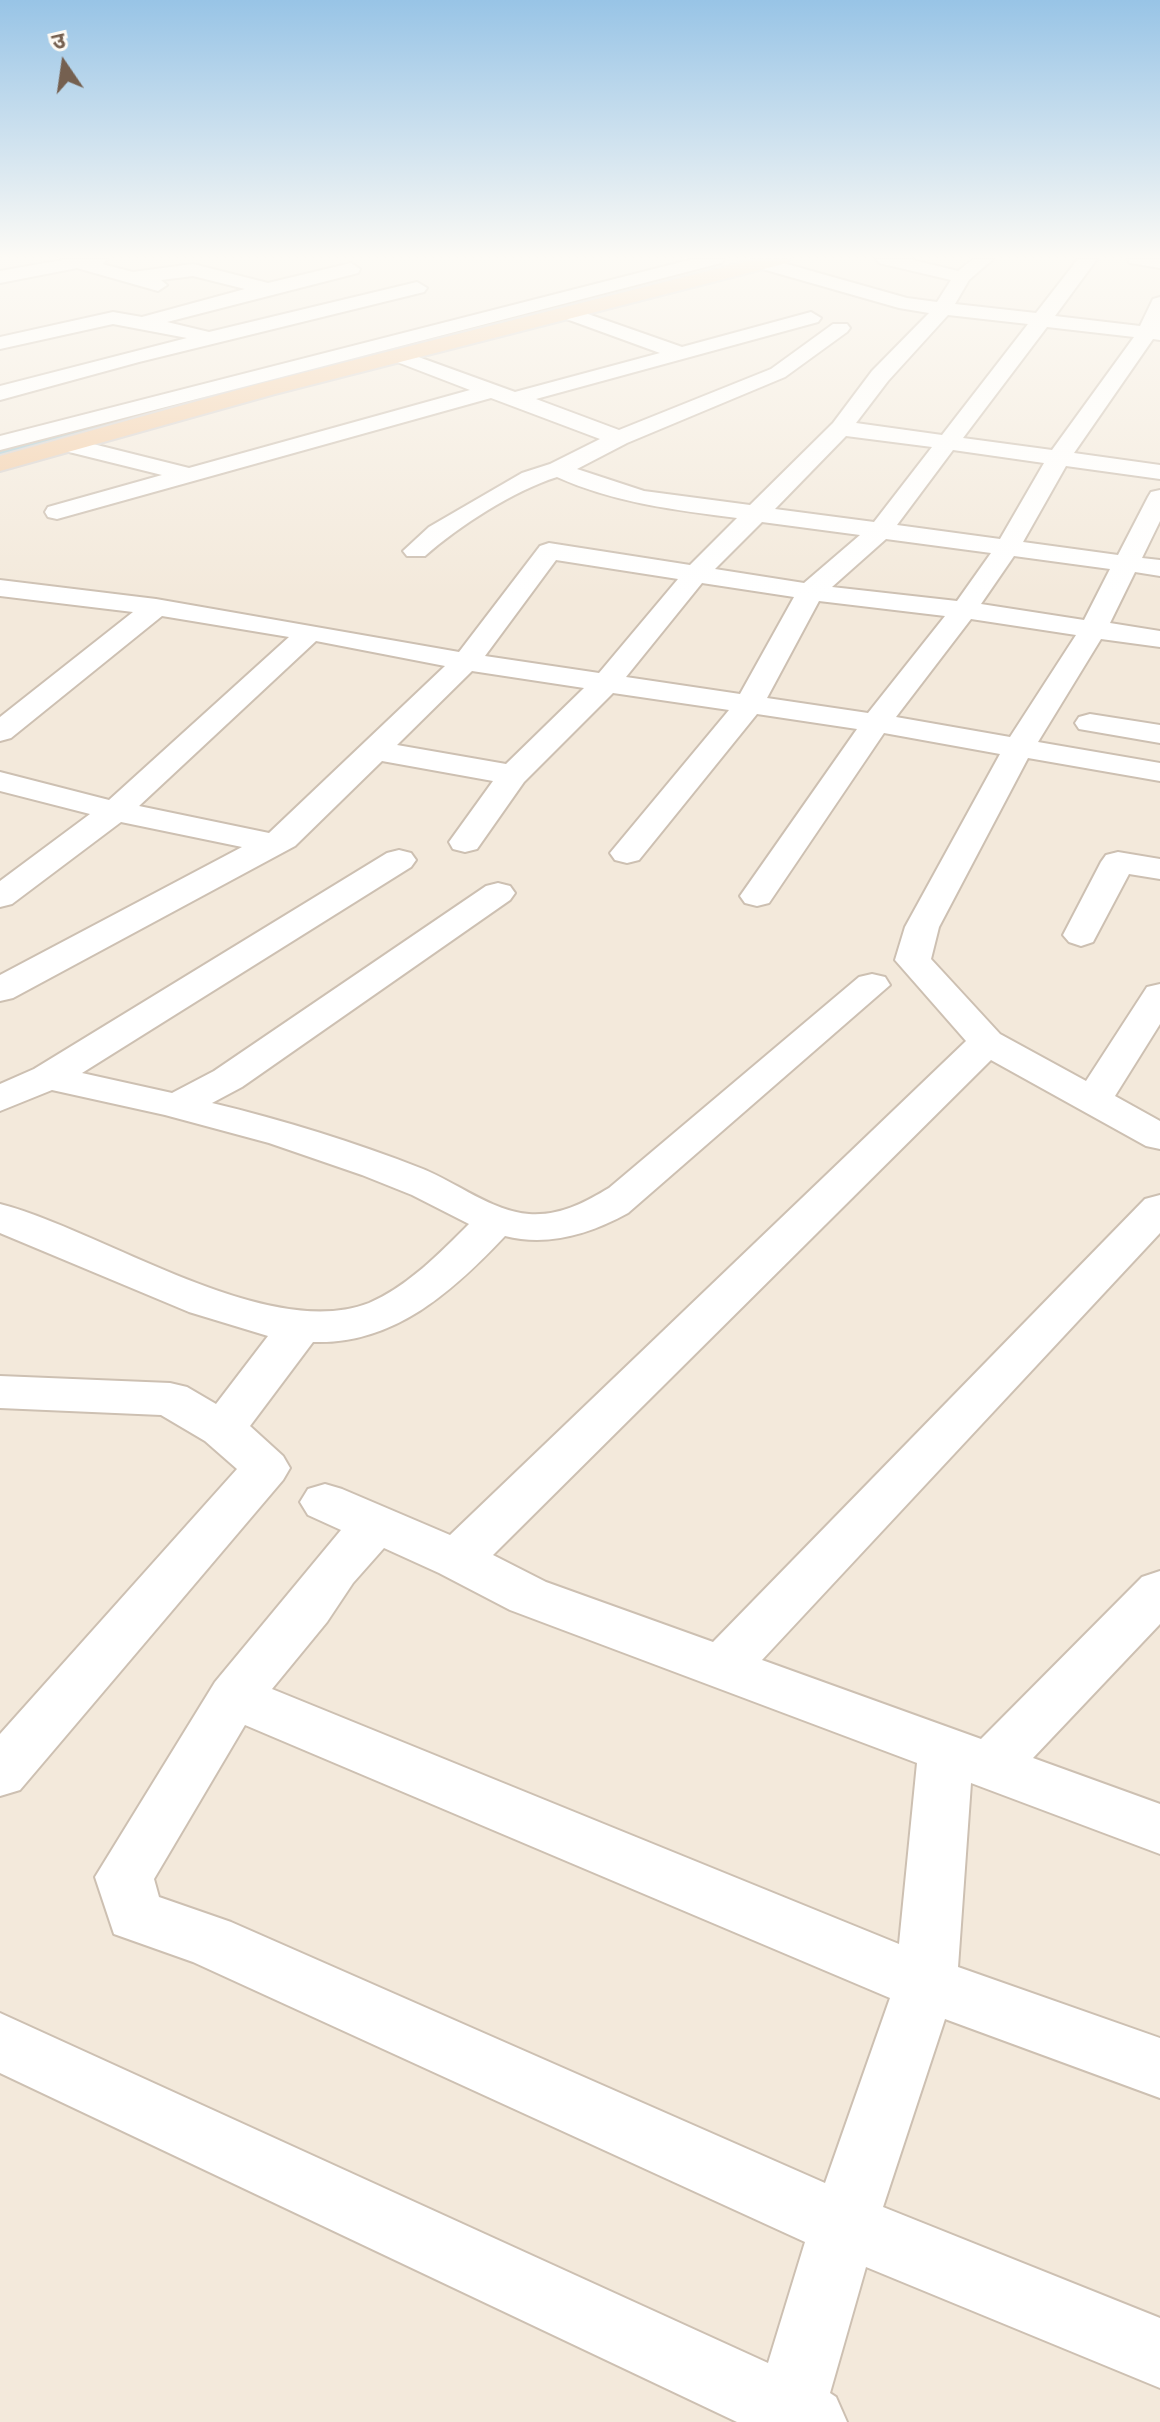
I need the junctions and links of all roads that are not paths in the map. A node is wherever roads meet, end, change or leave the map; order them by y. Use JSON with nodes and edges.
{"nodes":[{"id":1,"x":73,"y":372,"type":"edge"},
{"id":2,"x":201,"y":372,"type":"edge"},
{"id":3,"x":274,"y":372,"type":"edge"},
{"id":4,"x":340,"y":372,"type":"edge"},
{"id":5,"x":441,"y":372,"type":"edge"},
{"id":6,"x":610,"y":372,"type":"edge"},
{"id":7,"x":775,"y":372,"type":"edge"},
{"id":8,"x":884,"y":372,"type":"edge"},
{"id":9,"x":1004,"y":372,"type":"edge"},
{"id":10,"x":1123,"y":372,"type":"edge"},
{"id":11,"x":778,"y":373,"type":"joint"},
{"id":12,"x":237,"y":382,"type":"junction"},
{"id":13,"x":5,"y":389,"type":"edge"},
{"id":14,"x":490,"y":391,"type":"junction"},
{"id":15,"x":513,"y":399,"type":"junction"},
{"id":16,"x":99,"y":417,"type":"junction"},
{"id":17,"x":841,"y":428,"type":"junction"},
{"id":18,"x":619,"y":438,"type":"junction"},
{"id":19,"x":0,"y":443,"type":"edge"},
{"id":20,"x":949,"y":443,"type":"junction"},
{"id":21,"x":69,"y":445,"type":"junction"},
{"id":22,"x":1060,"y":456,"type":"junction"},
{"id":23,"x":0,"y":464,"type":"edge"},
{"id":24,"x":558,"y":469,"type":"junction"},
{"id":25,"x":1160,"y":472,"type":"edge"},
{"id":26,"x":189,"y":475,"type":"junction"},
{"id":27,"x":1160,"y":497,"type":"edge"},
{"id":28,"x":57,"y":512,"type":"dead end"},
{"id":29,"x":758,"y":514,"type":"junction"},
{"id":30,"x":880,"y":531,"type":"junction"},
{"id":31,"x":1007,"y":548,"type":"junction"},
{"id":32,"x":416,"y":551,"type":"dead end"},
{"id":33,"x":1129,"y":563,"type":"junction"},
{"id":34,"x":1160,"y":568,"type":"edge"},
{"id":35,"x":696,"y":574,"type":"junction"},
{"id":36,"x":0,"y":588,"type":"edge"},
{"id":37,"x":810,"y":592,"type":"junction"},
{"id":38,"x":156,"y":607,"type":"junction"},
{"id":39,"x":964,"y":610,"type":"junction"},
{"id":40,"x":1093,"y":629,"type":"junction"},
{"id":41,"x":310,"y":632,"type":"junction"},
{"id":42,"x":1160,"y":639,"type":"edge"},
{"id":43,"x":466,"y":662,"type":"junction"},
{"id":44,"x":607,"y":682,"type":"junction"},
{"id":45,"x":749,"y":705,"type":"junction"},
{"id":46,"x":876,"y":723,"type":"junction"},
{"id":47,"x":1090,"y":723,"type":"dead end"},
{"id":48,"x":0,"y":732,"type":"edge"},
{"id":49,"x":1160,"y":734,"type":"edge"},
{"id":50,"x":1018,"y":749,"type":"junction"},
{"id":51,"x":373,"y":750,"type":"junction"},
{"id":52,"x":1160,"y":772,"type":"edge"},
{"id":53,"x":513,"y":775,"type":"junction"},
{"id":54,"x":0,"y":781,"type":"edge"},
{"id":55,"x":115,"y":811,"type":"junction"},
{"id":56,"x":465,"y":842,"type":"dead end"},
{"id":57,"x":273,"y":844,"type":"junction"},
{"id":58,"x":627,"y":853,"type":"dead end"},
{"id":59,"x":399,"y":860,"type":"dead end"},
{"id":60,"x":1160,"y":869,"type":"edge"},
{"id":61,"x":498,"y":893,"type":"dead end"},
{"id":62,"x":757,"y":896,"type":"dead end"},
{"id":63,"x":0,"y":897,"type":"edge"},
{"id":64,"x":1081,"y":935,"type":"dead end"},
{"id":65,"x":872,"y":985,"type":"dead end"},
{"id":66,"x":0,"y":990,"type":"edge"},
{"id":67,"x":1160,"y":995,"type":"edge"},
{"id":68,"x":987,"y":1042,"type":"junction"},
{"id":69,"x":48,"y":1077,"type":"junction"},
{"id":70,"x":0,"y":1099,"type":"edge"},
{"id":71,"x":1093,"y":1100,"type":"junction"},
{"id":72,"x":180,"y":1104,"type":"junction"},
{"id":73,"x":1160,"y":1137,"type":"edge"},
{"id":74,"x":1160,"y":1208,"type":"edge"},
{"id":75,"x":0,"y":1217,"type":"edge"},
{"id":76,"x":497,"y":1220,"type":"junction"},
{"id":77,"x":299,"y":1328,"type":"junction"},
{"id":78,"x":0,"y":1392,"type":"edge"},
{"id":79,"x":222,"y":1429,"type":"junction"},
{"id":80,"x":325,"y":1502,"type":"dead end"},
{"id":81,"x":376,"y":1524,"type":"junction"},
{"id":82,"x":457,"y":1559,"type":"junction"},
{"id":83,"x":1160,"y":1591,"type":"edge"},
{"id":84,"x":722,"y":1667,"type":"junction"},
{"id":85,"x":234,"y":1697,"type":"junction"},
{"id":86,"x":968,"y":1758,"type":"junction"},
{"id":87,"x":0,"y":1773,"type":"edge"},
{"id":88,"x":1160,"y":1829,"type":"edge"},
{"id":89,"x":926,"y":1984,"type":"junction"},
{"id":90,"x":0,"y":2042,"type":"edge"},
{"id":91,"x":1160,"y":2068,"type":"edge"},
{"id":92,"x":844,"y":2225,"type":"junction"},
{"id":93,"x":1160,"y":2353,"type":"edge"},
{"id":94,"x":795,"y":2418,"type":"edge"}],
"edges":[{"from":1,"to":13,"type":"street"},
{"from":2,"to":12,"type":"street"},
{"from":3,"to":12,"type":"street"},
{"from":4,"to":21,"type":"highway"},
{"from":5,"to":14,"type":"street"},
{"from":6,"to":15,"type":"street"},
{"from":7,"to":11,"type":"street"},
{"from":8,"to":17,"type":"street"},
{"from":9,"to":20,"type":"street"},
{"from":10,"to":22,"type":"street"},
{"from":11,"to":18,"type":"street"},
{"from":12,"to":16,"type":"street"},
{"from":13,"to":16,"type":"street"},
{"from":14,"to":15,"type":"street"},
{"from":14,"to":26,"type":"street"},
{"from":15,"to":18,"type":"street"},
{"from":16,"to":19,"type":"street"},
{"from":17,"to":20,"type":"street"},
{"from":17,"to":29,"type":"street"},
{"from":18,"to":24,"type":"street"},
{"from":20,"to":22,"type":"street"},
{"from":20,"to":30,"type":"street"},
{"from":21,"to":23,"type":"highway"},
{"from":21,"to":26,"type":"street"},
{"from":22,"to":25,"type":"street"},
{"from":22,"to":31,"type":"street"},
{"from":24,"to":29,"type":"street"},
{"from":24,"to":32,"type":"street"},
{"from":26,"to":28,"type":"street"},
{"from":27,"to":33,"type":"street"},
{"from":29,"to":30,"type":"street"},
{"from":29,"to":35,"type":"street"},
{"from":30,"to":31,"type":"street"},
{"from":30,"to":37,"type":"street"},
{"from":31,"to":33,"type":"street"},
{"from":31,"to":39,"type":"street"},
{"from":33,"to":34,"type":"street"},
{"from":33,"to":40,"type":"street"},
{"from":35,"to":37,"type":"street"},
{"from":35,"to":43,"type":"street"},
{"from":35,"to":44,"type":"street"},
{"from":36,"to":38,"type":"street"},
{"from":37,"to":39,"type":"street"},
{"from":37,"to":45,"type":"street"},
{"from":38,"to":41,"type":"street"},
{"from":38,"to":48,"type":"street"},
{"from":39,"to":40,"type":"street"},
{"from":39,"to":46,"type":"street"},
{"from":40,"to":42,"type":"street"},
{"from":40,"to":50,"type":"street"},
{"from":41,"to":43,"type":"street"},
{"from":41,"to":55,"type":"street"},
{"from":43,"to":44,"type":"street"},
{"from":43,"to":51,"type":"street"},
{"from":44,"to":45,"type":"street"},
{"from":44,"to":53,"type":"street"},
{"from":45,"to":46,"type":"street"},
{"from":45,"to":58,"type":"street"},
{"from":46,"to":50,"type":"street"},
{"from":46,"to":62,"type":"street"},
{"from":47,"to":49,"type":"street"},
{"from":50,"to":52,"type":"street"},
{"from":50,"to":68,"type":"street"},
{"from":51,"to":53,"type":"street"},
{"from":51,"to":57,"type":"street"},
{"from":53,"to":56,"type":"street"},
{"from":54,"to":55,"type":"street"},
{"from":55,"to":57,"type":"street"},
{"from":55,"to":63,"type":"street"},
{"from":57,"to":66,"type":"street"},
{"from":59,"to":69,"type":"street"},
{"from":60,"to":64,"type":"street"},
{"from":61,"to":72,"type":"street"},
{"from":65,"to":76,"type":"street"},
{"from":67,"to":71,"type":"street"},
{"from":68,"to":71,"type":"street"},
{"from":68,"to":82,"type":"street"},
{"from":69,"to":70,"type":"street"},
{"from":69,"to":72,"type":"street"},
{"from":71,"to":73,"type":"street"},
{"from":72,"to":76,"type":"street"},
{"from":74,"to":84,"type":"street"},
{"from":75,"to":77,"type":"street"},
{"from":76,"to":77,"type":"street"},
{"from":77,"to":79,"type":"street"},
{"from":78,"to":79,"type":"street"},
{"from":79,"to":87,"type":"street"},
{"from":80,"to":81,"type":"street"},
{"from":81,"to":82,"type":"street"},
{"from":81,"to":85,"type":"street"},
{"from":82,"to":84,"type":"street"},
{"from":83,"to":86,"type":"street"},
{"from":84,"to":86,"type":"street"},
{"from":85,"to":89,"type":"street"},
{"from":85,"to":92,"type":"street"},
{"from":86,"to":88,"type":"street"},
{"from":86,"to":89,"type":"street"},
{"from":89,"to":91,"type":"street"},
{"from":89,"to":92,"type":"street"},
{"from":90,"to":94,"type":"street"},
{"from":92,"to":93,"type":"street"},
{"from":92,"to":94,"type":"street"}]}
